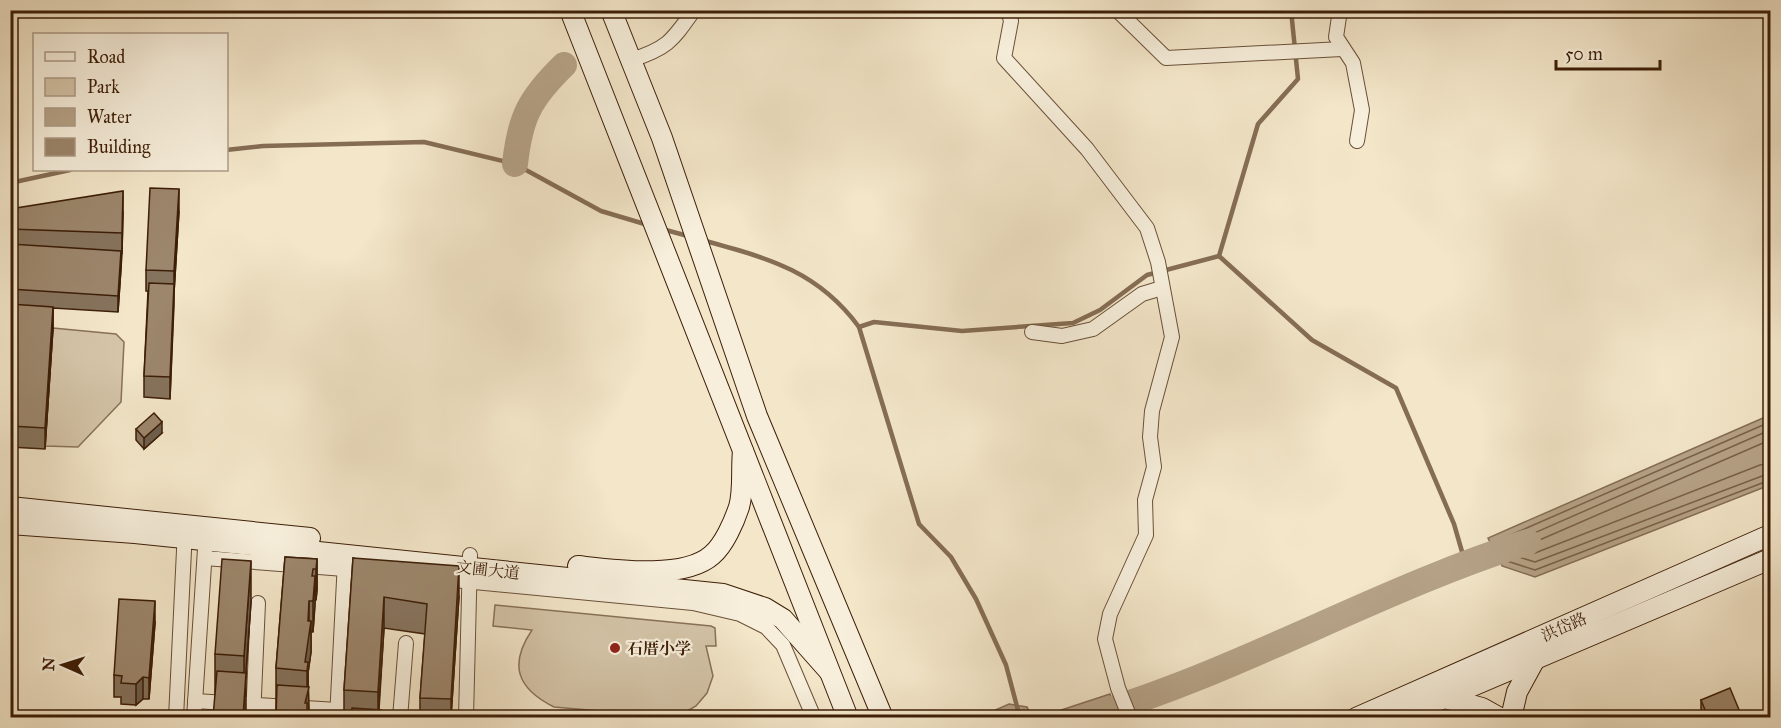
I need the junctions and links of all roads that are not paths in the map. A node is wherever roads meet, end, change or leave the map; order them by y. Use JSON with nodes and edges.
{"nodes":[{"id":1,"x":570,"y":10,"type":"edge"},
{"id":2,"x":611,"y":10,"type":"edge"},
{"id":3,"x":694,"y":10,"type":"edge"},
{"id":4,"x":1008,"y":10,"type":"edge"},
{"id":5,"x":1117,"y":10,"type":"edge"},
{"id":6,"x":1340,"y":10,"type":"edge"},
{"id":7,"x":1335,"y":50,"type":"junction"},
{"id":8,"x":631,"y":60,"type":"junction"},
{"id":9,"x":1357,"y":141,"type":"dead end"},
{"id":10,"x":1162,"y":285,"type":"junction"},
{"id":11,"x":1032,"y":332,"type":"dead end"},
{"id":12,"x":742,"y":452,"type":"junction"},
{"id":13,"x":10,"y":507,"type":"edge"},
{"id":14,"x":10,"y":524,"type":"edge"},
{"id":15,"x":185,"y":531,"type":"junction"},
{"id":16,"x":1770,"y":535,"type":"edge"},
{"id":17,"x":206,"y":542,"type":"junction"},
{"id":18,"x":1770,"y":559,"type":"edge"},
{"id":19,"x":345,"y":562,"type":"junction"},
{"id":20,"x":471,"y":568,"type":"junction"},
{"id":21,"x":258,"y":603,"type":"dead end"},
{"id":22,"x":406,"y":643,"type":"dead end"},
{"id":23,"x":1535,"y":659,"type":"junction"},
{"id":24,"x":829,"y":671,"type":"junction"},
{"id":25,"x":1445,"y":698,"type":"junction"},
{"id":26,"x":195,"y":701,"type":"junction"},
{"id":27,"x":253,"y":711,"type":"edge"},
{"id":28,"x":337,"y":714,"type":"edge"},
{"id":29,"x":176,"y":717,"type":"edge"},
{"id":30,"x":194,"y":717,"type":"edge"},
{"id":31,"x":400,"y":717,"type":"edge"},
{"id":32,"x":466,"y":717,"type":"edge"},
{"id":33,"x":814,"y":717,"type":"edge"},
{"id":34,"x":848,"y":717,"type":"edge"},
{"id":35,"x":883,"y":717,"type":"edge"},
{"id":36,"x":1130,"y":717,"type":"edge"},
{"id":37,"x":1356,"y":717,"type":"edge"},
{"id":38,"x":1397,"y":717,"type":"edge"},
{"id":39,"x":1500,"y":717,"type":"edge"},
{"id":40,"x":1511,"y":717,"type":"edge"}],
"edges":[{"from":1,"to":12,"type":"main road"},
{"from":2,"to":8,"type":"main road"},
{"from":3,"to":8,"type":"street"},
{"from":4,"to":10,"type":"street"},
{"from":5,"to":7,"type":"street"},
{"from":6,"to":7,"type":"street"},
{"from":7,"to":9,"type":"street"},
{"from":8,"to":35,"type":"main road"},
{"from":10,"to":11,"type":"street"},
{"from":10,"to":36,"type":"street"},
{"from":12,"to":20,"type":"main road","name":"文圃大道"},
{"from":12,"to":24,"type":"main road"},
{"from":13,"to":15,"type":"main road","name":"文圃大道"},
{"from":14,"to":15,"type":"main road","name":"文圃大道"},
{"from":15,"to":17,"type":"main road","name":"文圃大道"},
{"from":15,"to":29,"type":"street"},
{"from":16,"to":37,"type":"main road","name":"洪岱路"},
{"from":17,"to":19,"type":"main road","name":"文圃大道"},
{"from":17,"to":20,"type":"main road","name":"文圃大道"},
{"from":17,"to":26,"type":"street"},
{"from":18,"to":23,"type":"main road"},
{"from":19,"to":20,"type":"main road","name":"文圃大道"},
{"from":19,"to":28,"type":"street"},
{"from":20,"to":24,"type":"main road","name":"文圃大道"},
{"from":20,"to":32,"type":"street"},
{"from":20,"to":33,"type":"street"},
{"from":21,"to":27,"type":"street"},
{"from":22,"to":31,"type":"street"},
{"from":23,"to":25,"type":"main road"},
{"from":23,"to":40,"type":"main road"},
{"from":24,"to":34,"type":"main road"},
{"from":25,"to":38,"type":"main road"},
{"from":25,"to":39,"type":"main road"},
{"from":26,"to":27,"type":"street"},
{"from":26,"to":30,"type":"street"},
{"from":27,"to":28,"type":"street"}]}
